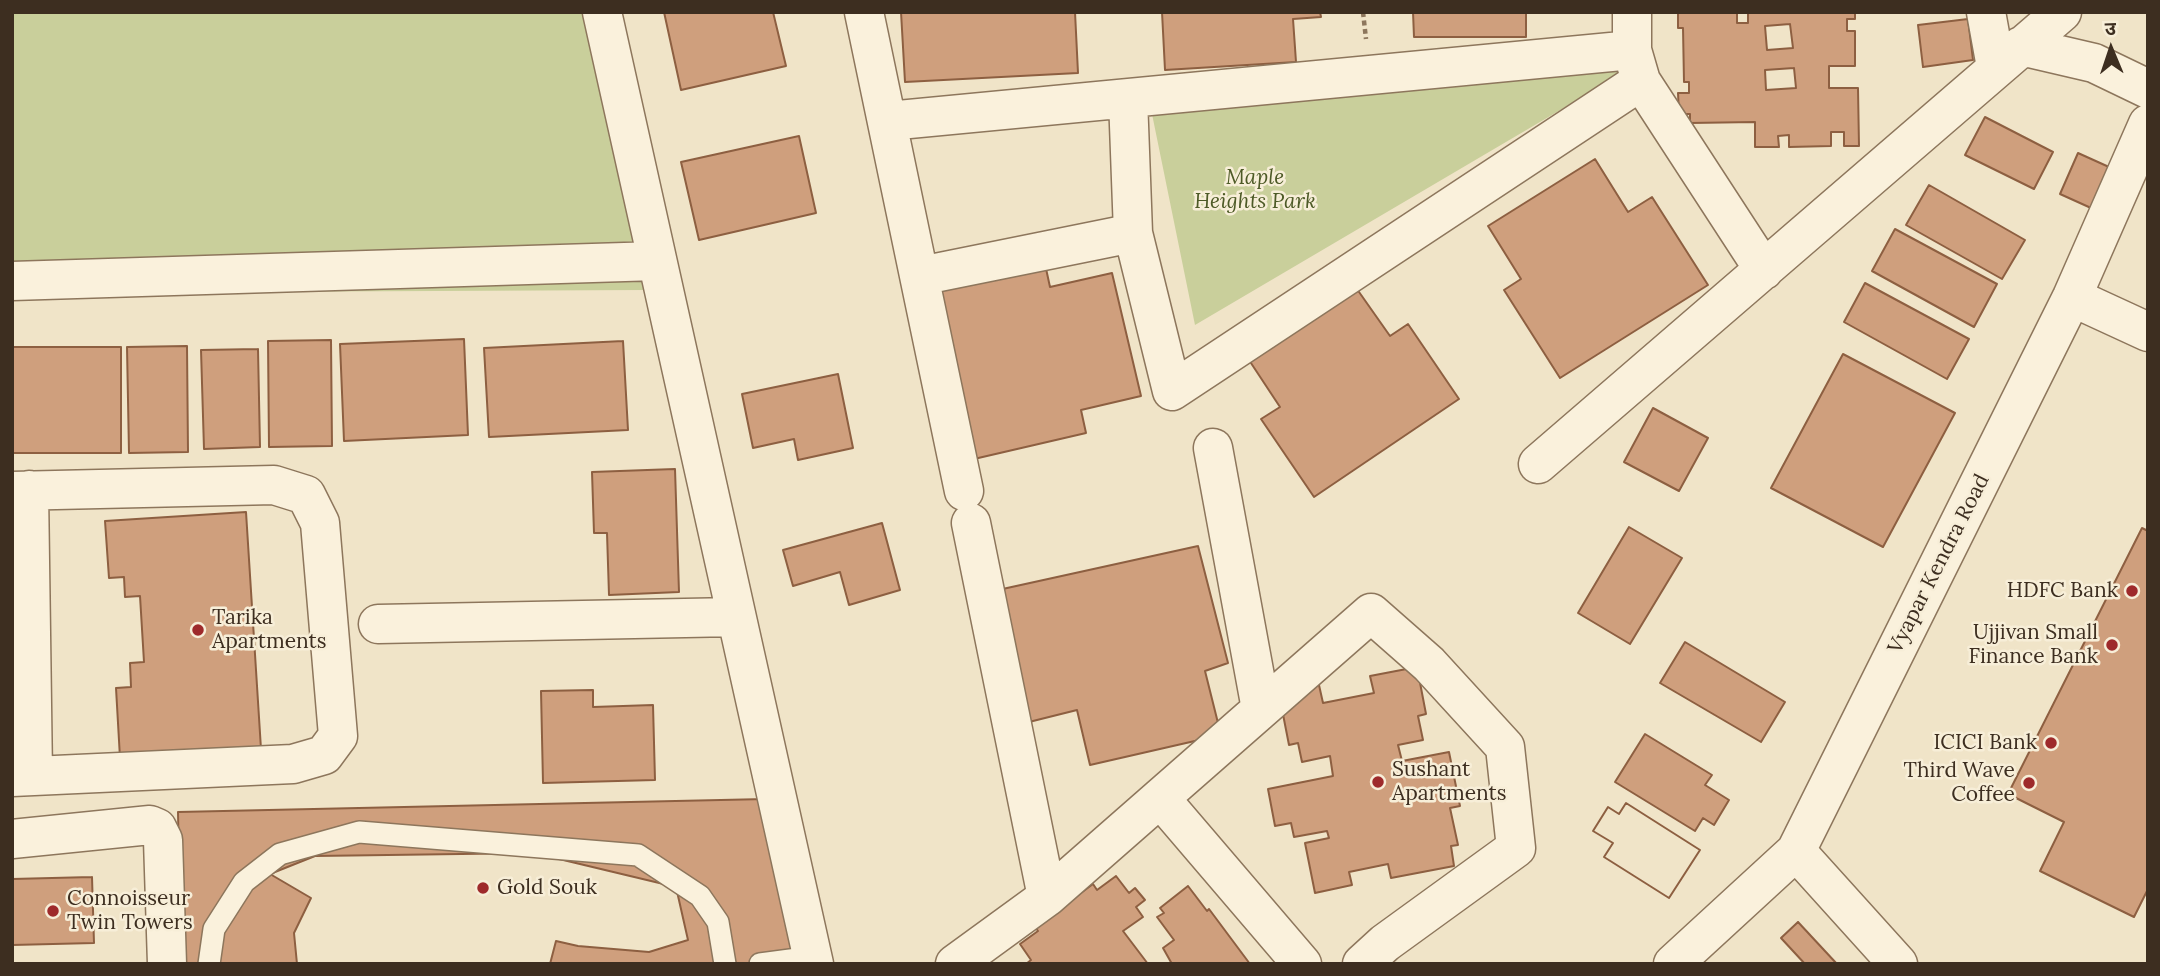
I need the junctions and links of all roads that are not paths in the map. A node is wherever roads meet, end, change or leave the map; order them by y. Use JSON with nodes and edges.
{"nodes":[{"id":1,"x":602,"y":12,"type":"edge"},
{"id":2,"x":864,"y":12,"type":"edge"},
{"id":3,"x":1632,"y":12,"type":"edge"},
{"id":4,"x":1986,"y":12,"type":"edge"},
{"id":5,"x":2062,"y":12,"type":"edge"},
{"id":6,"x":2008,"y":57,"type":"junction"},
{"id":7,"x":1637,"y":66,"type":"junction"},
{"id":8,"x":2148,"y":89,"type":"edge"},
{"id":9,"x":1128,"y":98,"type":"junction"},
{"id":10,"x":888,"y":121,"type":"junction"},
{"id":11,"x":2148,"y":124,"type":"edge"},
{"id":12,"x":1133,"y":233,"type":"junction"},
{"id":13,"x":657,"y":261,"type":"junction"},
{"id":14,"x":1764,"y":270,"type":"junction"},
{"id":15,"x":920,"y":276,"type":"junction"},
{"id":16,"x":12,"y":281,"type":"edge"},
{"id":17,"x":2072,"y":297,"type":"junction"},
{"id":18,"x":2148,"y":332,"type":"edge"},
{"id":19,"x":1213,"y":447,"type":"dead end"},
{"id":20,"x":1538,"y":464,"type":"dead end"},
{"id":21,"x":20,"y":491,"type":"edge"},
{"id":22,"x":736,"y":617,"type":"junction"},
{"id":23,"x":378,"y":624,"type":"dead end"},
{"id":24,"x":1261,"y":709,"type":"junction"},
{"id":25,"x":23,"y":777,"type":"edge"},
{"id":26,"x":1160,"y":798,"type":"junction"},
{"id":27,"x":12,"y":839,"type":"edge"},
{"id":28,"x":1796,"y":851,"type":"junction"},
{"id":29,"x":1047,"y":897,"type":"junction"},
{"id":30,"x":813,"y":960,"type":"edge"},
{"id":31,"x":167,"y":964,"type":"edge"},
{"id":32,"x":209,"y":964,"type":"edge"},
{"id":33,"x":724,"y":964,"type":"edge"},
{"id":34,"x":760,"y":964,"type":"edge"},
{"id":35,"x":954,"y":964,"type":"edge"},
{"id":36,"x":1302,"y":964,"type":"edge"},
{"id":37,"x":1363,"y":964,"type":"edge"},
{"id":38,"x":1673,"y":964,"type":"edge"},
{"id":39,"x":1898,"y":964,"type":"edge"}],
"edges":[{"from":1,"to":13,"type":"street"},
{"from":2,"to":10,"type":"street"},
{"from":3,"to":7,"type":"street"},
{"from":4,"to":6,"type":"street"},
{"from":5,"to":6,"type":"street"},
{"from":6,"to":8,"type":"street"},
{"from":6,"to":14,"type":"street"},
{"from":7,"to":9,"type":"street"},
{"from":7,"to":12,"type":"street"},
{"from":7,"to":14,"type":"street"},
{"from":9,"to":10,"type":"street"},
{"from":9,"to":12,"type":"street"},
{"from":10,"to":15,"type":"street"},
{"from":11,"to":17,"type":"street","name":"Vyapar Kendra Road"},
{"from":12,"to":15,"type":"street"},
{"from":13,"to":16,"type":"street"},
{"from":13,"to":22,"type":"street"},
{"from":14,"to":20,"type":"street"},
{"from":15,"to":29,"type":"street"},
{"from":17,"to":18,"type":"street"},
{"from":17,"to":28,"type":"street","name":"Vyapar Kendra Road"},
{"from":19,"to":24,"type":"street"},
{"from":21,"to":25,"type":"street"},
{"from":21,"to":25,"type":"street"},
{"from":22,"to":23,"type":"street"},
{"from":22,"to":30,"type":"street"},
{"from":24,"to":26,"type":"street"},
{"from":24,"to":37,"type":"street"},
{"from":26,"to":29,"type":"street"},
{"from":26,"to":36,"type":"street"},
{"from":27,"to":31,"type":"street"},
{"from":28,"to":38,"type":"street","name":"Vyapar Kendra Road"},
{"from":28,"to":39,"type":"street"},
{"from":29,"to":35,"type":"street"},
{"from":30,"to":34,"type":"lane"},
{"from":32,"to":33,"type":"lane"}]}
